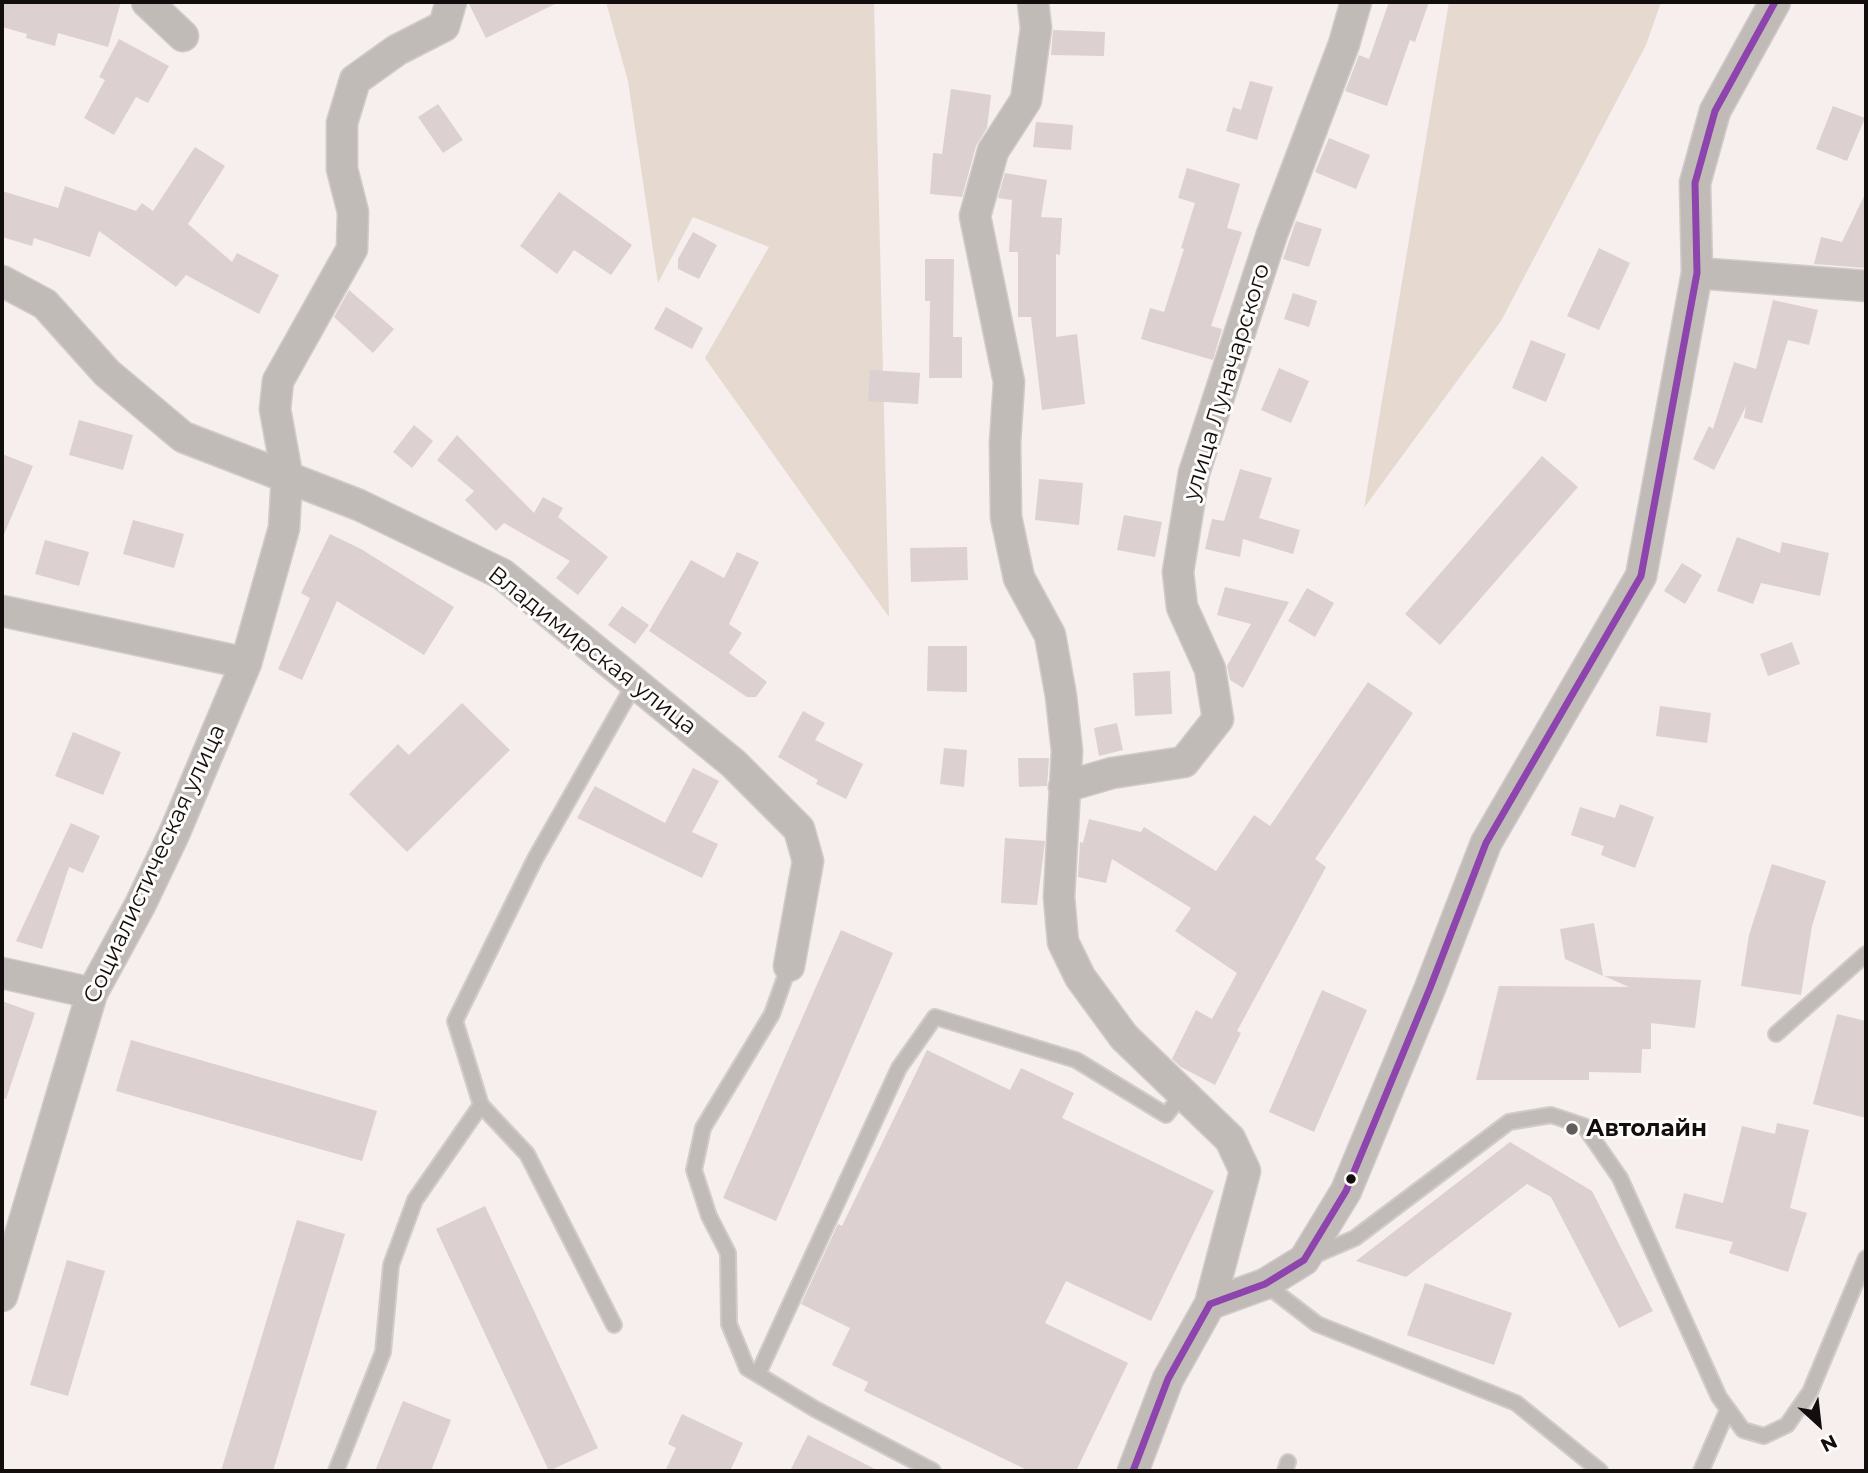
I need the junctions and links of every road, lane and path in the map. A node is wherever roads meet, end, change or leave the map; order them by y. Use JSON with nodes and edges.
{"nodes":[{"id":1,"x":147,"y":2,"type":"edge"},
{"id":2,"x":451,"y":2,"type":"edge"},
{"id":3,"x":1033,"y":2,"type":"edge"},
{"id":4,"x":1356,"y":2,"type":"edge"},
{"id":5,"x":1775,"y":2,"type":"edge"},
{"id":6,"x":183,"y":36,"type":"dead end"},
{"id":7,"x":1697,"y":273,"type":"junction"},
{"id":8,"x":2,"y":281,"type":"edge"},
{"id":9,"x":1866,"y":286,"type":"edge"},
{"id":10,"x":287,"y":475,"type":"junction"},
{"id":11,"x":2,"y":611,"type":"edge"},
{"id":12,"x":246,"y":663,"type":"junction"},
{"id":13,"x":635,"y":683,"type":"junction"},
{"id":14,"x":1064,"y":787,"type":"junction"},
{"id":15,"x":1866,"y":954,"type":"edge"},
{"id":16,"x":789,"y":966,"type":"joint"},
{"id":17,"x":2,"y":973,"type":"edge"},
{"id":18,"x":92,"y":993,"type":"junction"},
{"id":19,"x":1776,"y":1034,"type":"dead end"},
{"id":20,"x":1183,"y":1093,"type":"junction"},
{"id":21,"x":481,"y":1105,"type":"junction"},
{"id":22,"x":1866,"y":1258,"type":"edge"},
{"id":23,"x":1304,"y":1260,"type":"junction"},
{"id":24,"x":1265,"y":1284,"type":"junction"},
{"id":25,"x":2,"y":1296,"type":"edge"},
{"id":26,"x":1210,"y":1304,"type":"junction"},
{"id":27,"x":614,"y":1325,"type":"dead end"},
{"id":28,"x":758,"y":1374,"type":"junction"},
{"id":29,"x":1728,"y":1409,"type":"junction"},
{"id":30,"x":336,"y":1471,"type":"edge"},
{"id":31,"x":933,"y":1471,"type":"edge"},
{"id":32,"x":1133,"y":1471,"type":"edge"},
{"id":33,"x":1600,"y":1471,"type":"edge"},
{"id":34,"x":1701,"y":1471,"type":"edge"}],
"edges":[{"from":1,"to":6,"type":"street"},
{"from":2,"to":10,"type":"street","name":"Социалистическая улица"},
{"from":3,"to":14,"type":"street"},
{"from":4,"to":14,"type":"street","name":"улица Луначарского"},
{"from":5,"to":7,"type":"street"},
{"from":7,"to":9,"type":"street"},
{"from":7,"to":23,"type":"street"},
{"from":8,"to":10,"type":"street","name":"Владимирская улица"},
{"from":10,"to":12,"type":"street","name":"Социалистическая улица"},
{"from":10,"to":13,"type":"street","name":"Владимирская улица"},
{"from":11,"to":12,"type":"street"},
{"from":12,"to":18,"type":"street","name":"Социалистическая улица"},
{"from":13,"to":16,"type":"street","name":"Владимирская улица"},
{"from":13,"to":21,"type":"lane"},
{"from":14,"to":20,"type":"street"},
{"from":15,"to":19,"type":"lane"},
{"from":16,"to":28,"type":"lane"},
{"from":17,"to":18,"type":"street"},
{"from":18,"to":25,"type":"street","name":"Социалистическая улица"},
{"from":20,"to":26,"type":"street"},
{"from":20,"to":28,"type":"lane"},
{"from":21,"to":27,"type":"lane"},
{"from":21,"to":30,"type":"lane"},
{"from":22,"to":29,"type":"lane"},
{"from":23,"to":24,"type":"street"},
{"from":23,"to":29,"type":"lane"},
{"from":24,"to":26,"type":"street"},
{"from":24,"to":33,"type":"lane"},
{"from":26,"to":32,"type":"street"},
{"from":28,"to":31,"type":"lane"},
{"from":29,"to":34,"type":"lane"}]}
